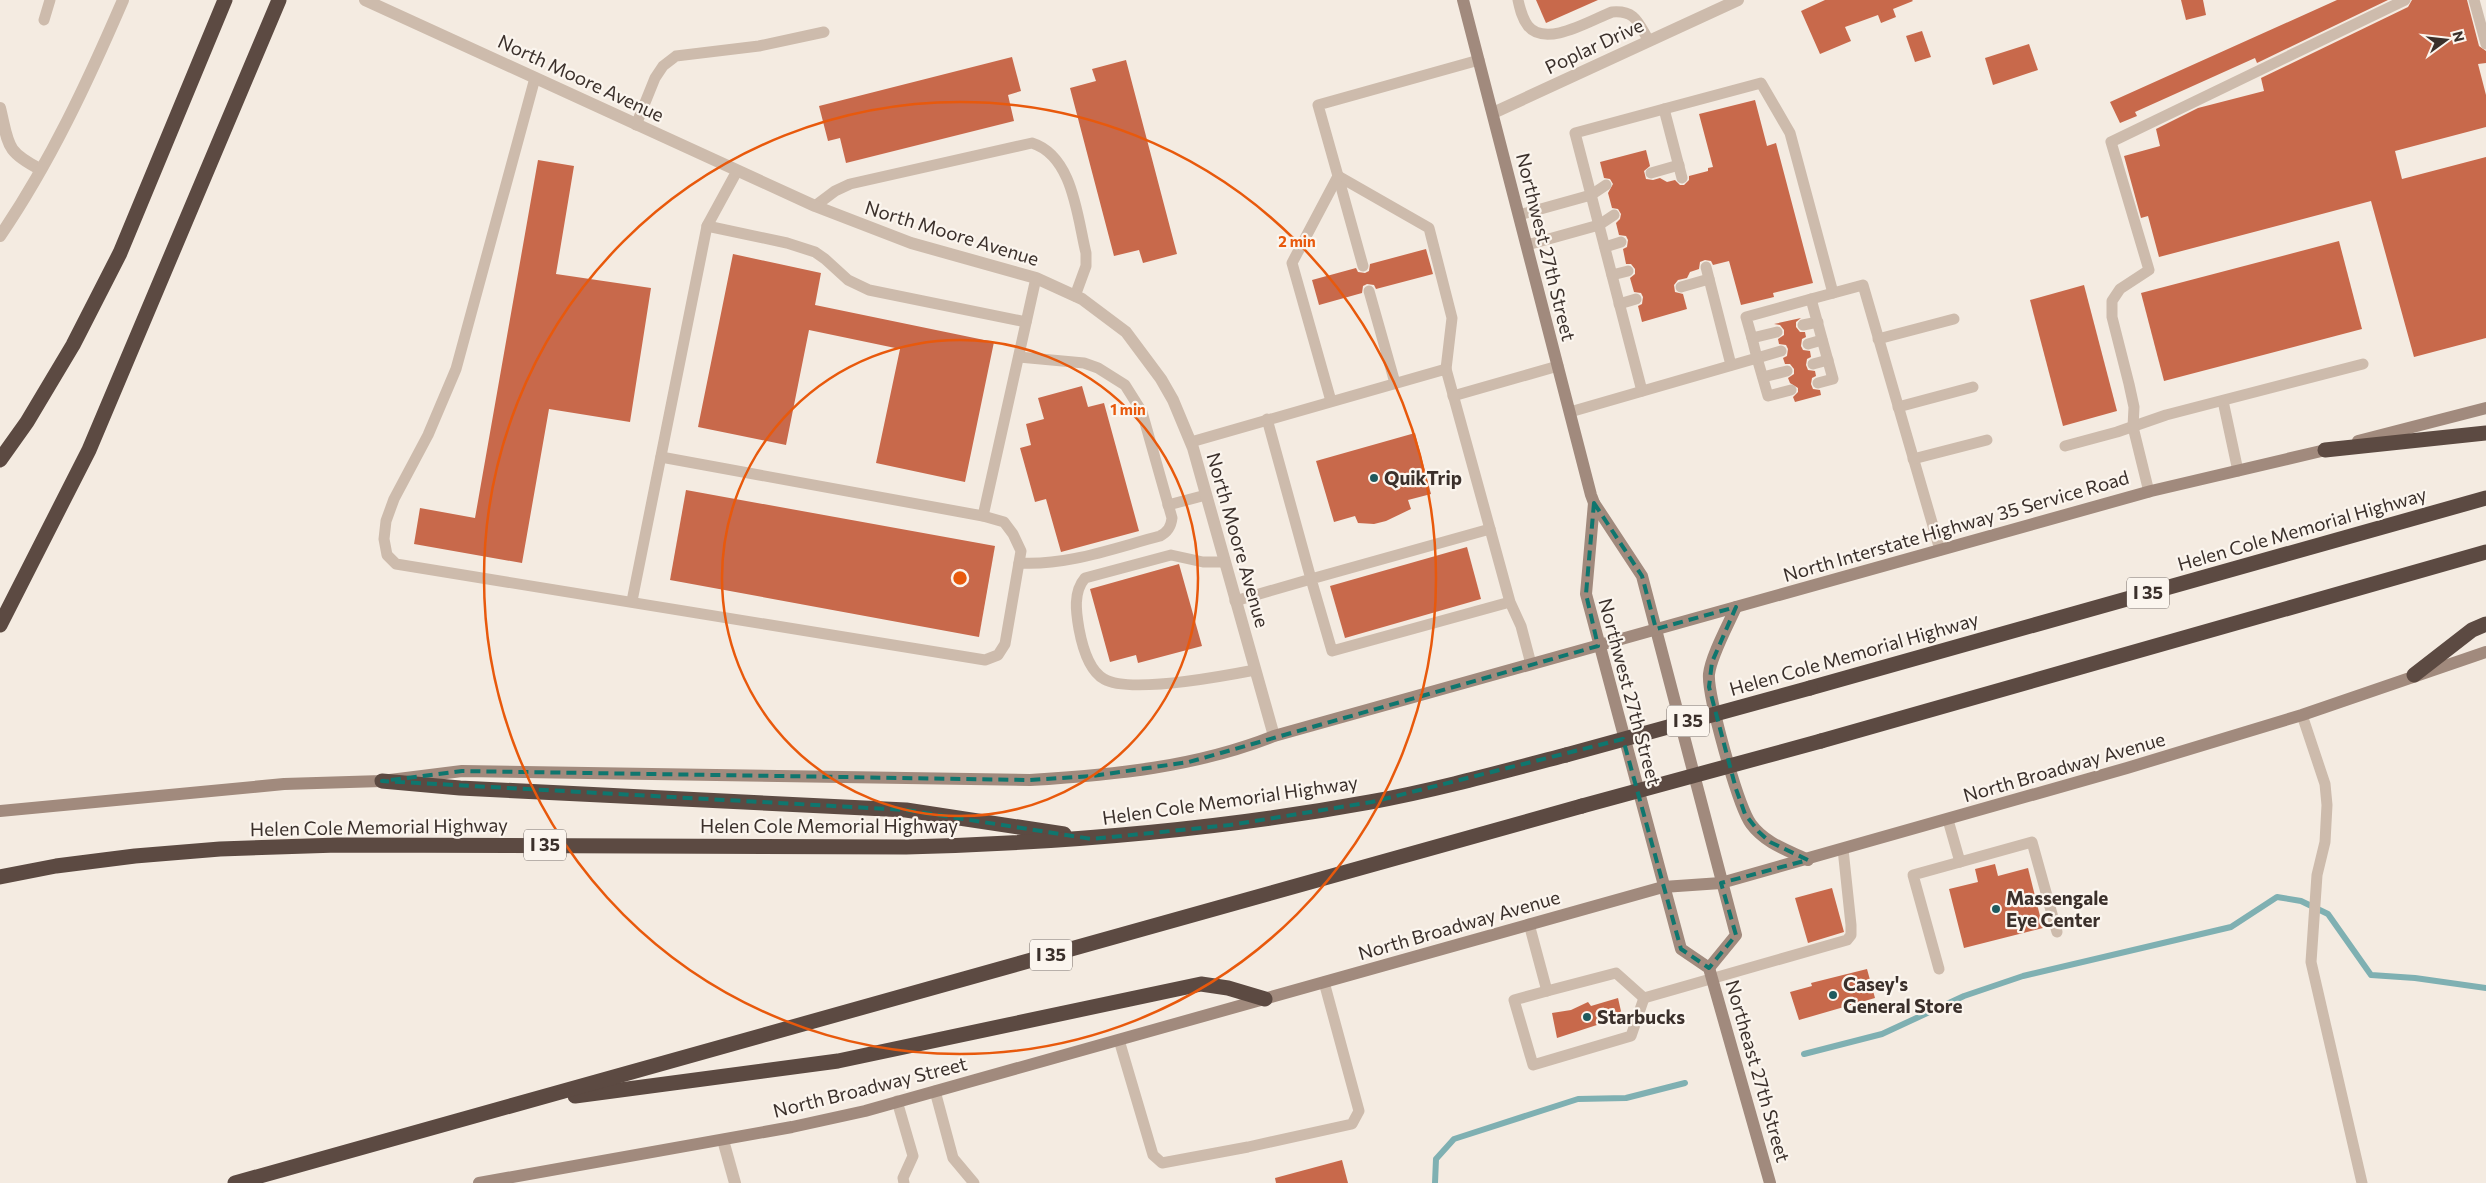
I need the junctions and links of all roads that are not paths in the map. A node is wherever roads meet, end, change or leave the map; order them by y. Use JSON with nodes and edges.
{"nodes":[{"id":1,"x":50,"y":0,"type":"edge"},
{"id":2,"x":123,"y":0,"type":"edge"},
{"id":3,"x":225,"y":0,"type":"edge"},
{"id":4,"x":279,"y":0,"type":"edge"},
{"id":5,"x":365,"y":0,"type":"edge"},
{"id":6,"x":1463,"y":0,"type":"edge"},
{"id":7,"x":1518,"y":0,"type":"edge"},
{"id":8,"x":1738,"y":0,"type":"edge"},
{"id":9,"x":2405,"y":0,"type":"edge"},
{"id":10,"x":2474,"y":0,"type":"edge"},
{"id":11,"x":44,"y":20,"type":"dead end"},
{"id":12,"x":824,"y":32,"type":"dead end"},
{"id":13,"x":1649,"y":41,"type":"junction"},
{"id":14,"x":2486,"y":44,"type":"edge"},
{"id":15,"x":1479,"y":60,"type":"junction"},
{"id":16,"x":535,"y":78,"type":"junction"},
{"id":17,"x":0,"y":108,"type":"edge"},
{"id":18,"x":1664,"y":109,"type":"junction"},
{"id":19,"x":1493,"y":113,"type":"junction"},
{"id":20,"x":636,"y":125,"type":"junction"},
{"id":21,"x":1678,"y":165,"type":"junction"},
{"id":22,"x":40,"y":169,"type":"junction"},
{"id":23,"x":737,"y":170,"type":"junction"},
{"id":24,"x":1652,"y":173,"type":"dead end"},
{"id":25,"x":1338,"y":176,"type":"junction"},
{"id":26,"x":1682,"y":178,"type":"dead end"},
{"id":27,"x":1606,"y":185,"type":"dead end"},
{"id":28,"x":1591,"y":195,"type":"junction"},
{"id":29,"x":815,"y":206,"type":"junction"},
{"id":30,"x":1519,"y":215,"type":"junction"},
{"id":31,"x":1614,"y":215,"type":"dead end"},
{"id":32,"x":706,"y":226,"type":"junction"},
{"id":33,"x":1599,"y":226,"type":"junction"},
{"id":34,"x":0,"y":236,"type":"edge"},
{"id":35,"x":1621,"y":242,"type":"dead end"},
{"id":36,"x":1527,"y":245,"type":"junction"},
{"id":37,"x":1605,"y":247,"type":"junction"},
{"id":38,"x":1363,"y":266,"type":"dead end"},
{"id":39,"x":1628,"y":271,"type":"dead end"},
{"id":40,"x":1612,"y":275,"type":"junction"},
{"id":41,"x":1036,"y":278,"type":"junction"},
{"id":42,"x":1681,"y":287,"type":"dead end"},
{"id":43,"x":1369,"y":291,"type":"dead end"},
{"id":44,"x":1834,"y":293,"type":"junction"},
{"id":45,"x":1075,"y":296,"type":"junction"},
{"id":46,"x":1636,"y":299,"type":"dead end"},
{"id":47,"x":1811,"y":299,"type":"junction"},
{"id":48,"x":1619,"y":304,"type":"junction"},
{"id":49,"x":1954,"y":319,"type":"dead end"},
{"id":50,"x":1026,"y":322,"type":"junction"},
{"id":51,"x":1818,"y":322,"type":"junction"},
{"id":52,"x":1803,"y":325,"type":"dead end"},
{"id":53,"x":1777,"y":332,"type":"dead end"},
{"id":54,"x":1752,"y":338,"type":"junction"},
{"id":55,"x":1878,"y":339,"type":"junction"},
{"id":56,"x":1822,"y":340,"type":"junction"},
{"id":57,"x":1808,"y":344,"type":"dead end"},
{"id":58,"x":1781,"y":351,"type":"dead end"},
{"id":59,"x":1019,"y":357,"type":"junction"},
{"id":60,"x":1757,"y":358,"type":"junction"},
{"id":61,"x":1828,"y":360,"type":"junction"},
{"id":62,"x":1813,"y":364,"type":"dead end"},
{"id":63,"x":2363,"y":364,"type":"dead end"},
{"id":64,"x":1731,"y":365,"type":"junction"},
{"id":65,"x":1558,"y":366,"type":"junction"},
{"id":66,"x":1446,"y":369,"type":"junction"},
{"id":67,"x":1787,"y":371,"type":"dead end"},
{"id":68,"x":1763,"y":377,"type":"junction"},
{"id":69,"x":1395,"y":383,"type":"junction"},
{"id":70,"x":1818,"y":383,"type":"dead end"},
{"id":71,"x":1973,"y":387,"type":"dead end"},
{"id":72,"x":1791,"y":390,"type":"dead end"},
{"id":73,"x":1642,"y":391,"type":"junction"},
{"id":74,"x":1453,"y":396,"type":"junction"},
{"id":75,"x":2223,"y":400,"type":"junction"},
{"id":76,"x":1331,"y":402,"type":"junction"},
{"id":77,"x":1898,"y":407,"type":"junction"},
{"id":78,"x":2486,"y":408,"type":"edge"},
{"id":79,"x":1570,"y":412,"type":"junction"},
{"id":80,"x":1267,"y":420,"type":"junction"},
{"id":81,"x":2133,"y":427,"type":"junction"},
{"id":82,"x":2486,"y":433,"type":"edge"},
{"id":83,"x":1987,"y":440,"type":"dead end"},
{"id":84,"x":1191,"y":442,"type":"junction"},
{"id":85,"x":2065,"y":446,"type":"dead end"},
{"id":86,"x":2325,"y":450,"type":"junction"},
{"id":87,"x":661,"y":457,"type":"junction"},
{"id":88,"x":1913,"y":459,"type":"junction"},
{"id":89,"x":0,"y":460,"type":"edge"},
{"id":90,"x":2238,"y":471,"type":"junction"},
{"id":91,"x":2149,"y":492,"type":"junction"},
{"id":92,"x":1206,"y":495,"type":"junction"},
{"id":93,"x":2486,"y":498,"type":"edge"},
{"id":94,"x":1594,"y":503,"type":"junction"},
{"id":95,"x":1168,"y":505,"type":"junction"},
{"id":96,"x":983,"y":516,"type":"junction"},
{"id":97,"x":1490,"y":529,"type":"junction"},
{"id":98,"x":1940,"y":550,"type":"junction"},
{"id":99,"x":2486,"y":552,"type":"edge"},
{"id":100,"x":1224,"y":562,"type":"junction"},
{"id":101,"x":1019,"y":563,"type":"junction"},
{"id":102,"x":1311,"y":579,"type":"junction"},
{"id":103,"x":632,"y":601,"type":"junction"},
{"id":104,"x":1235,"y":601,"type":"junction"},
{"id":105,"x":1510,"y":602,"type":"junction"},
{"id":106,"x":1736,"y":607,"type":"junction"},
{"id":107,"x":2486,"y":624,"type":"edge"},
{"id":108,"x":0,"y":626,"type":"edge"},
{"id":109,"x":1656,"y":629,"type":"junction"},
{"id":110,"x":1598,"y":646,"type":"junction"},
{"id":111,"x":2486,"y":652,"type":"edge"},
{"id":112,"x":1531,"y":664,"type":"junction"},
{"id":113,"x":1255,"y":670,"type":"junction"},
{"id":114,"x":2414,"y":675,"type":"junction"},
{"id":115,"x":2302,"y":715,"type":"junction"},
{"id":116,"x":1274,"y":736,"type":"junction"},
{"id":117,"x":382,"y":781,"type":"junction"},
{"id":118,"x":0,"y":811,"type":"edge"},
{"id":119,"x":1948,"y":820,"type":"junction"},
{"id":120,"x":1092,"y":839,"type":"junction"},
{"id":121,"x":1843,"y":849,"type":"junction"},
{"id":122,"x":1808,"y":860,"type":"junction"},
{"id":123,"x":1960,"y":862,"type":"junction"},
{"id":124,"x":0,"y":877,"type":"edge"},
{"id":125,"x":1721,"y":883,"type":"junction"},
{"id":126,"x":1663,"y":887,"type":"junction"},
{"id":127,"x":1529,"y":924,"type":"junction"},
{"id":128,"x":2057,"y":932,"type":"dead end"},
{"id":129,"x":1939,"y":969,"type":"dead end"},
{"id":130,"x":1711,"y":973,"type":"junction"},
{"id":131,"x":1324,"y":982,"type":"junction"},
{"id":132,"x":1548,"y":990,"type":"junction"},
{"id":133,"x":1644,"y":998,"type":"junction"},
{"id":134,"x":1265,"y":999,"type":"junction"},
{"id":135,"x":1119,"y":1040,"type":"junction"},
{"id":136,"x":935,"y":1091,"type":"junction"},
{"id":137,"x":897,"y":1101,"type":"junction"},
{"id":138,"x":519,"y":1104,"type":"junction"},
{"id":139,"x":723,"y":1140,"type":"junction"},
{"id":140,"x":235,"y":1183,"type":"edge"},
{"id":141,"x":479,"y":1183,"type":"edge"},
{"id":142,"x":735,"y":1183,"type":"edge"},
{"id":143,"x":904,"y":1183,"type":"edge"},
{"id":144,"x":974,"y":1183,"type":"edge"},
{"id":145,"x":1770,"y":1183,"type":"edge"},
{"id":146,"x":2362,"y":1183,"type":"edge"}],
"edges":[{"from":1,"to":11,"type":"lane"},
{"from":2,"to":22,"type":"street"},
{"from":3,"to":89,"type":"highway"},
{"from":4,"to":108,"type":"highway"},
{"from":5,"to":16,"type":"street","name":"North Moore Avenue"},
{"from":6,"to":15,"type":"main road","name":"Northwest 27th Street"},
{"from":7,"to":13,"type":"lane"},
{"from":8,"to":13,"type":"street","name":"Poplar Drive"},
{"from":9,"to":81,"type":"lane"},
{"from":10,"to":14,"type":"lane"},
{"from":12,"to":20,"type":"lane"},
{"from":13,"to":19,"type":"street","name":"Poplar Drive"},
{"from":15,"to":19,"type":"main road","name":"Northwest 27th Street"},
{"from":15,"to":25,"type":"lane"},
{"from":16,"to":20,"type":"street","name":"North Moore Avenue"},
{"from":16,"to":103,"type":"lane"},
{"from":17,"to":22,"type":"street"},
{"from":18,"to":21,"type":"lane"},
{"from":18,"to":28,"type":"lane"},
{"from":18,"to":44,"type":"lane"},
{"from":19,"to":30,"type":"main road","name":"Northwest 27th Street"},
{"from":20,"to":23,"type":"street","name":"North Moore Avenue"},
{"from":21,"to":24,"type":"lane"},
{"from":21,"to":26,"type":"lane"},
{"from":22,"to":34,"type":"street"},
{"from":23,"to":29,"type":"street","name":"North Moore Avenue"},
{"from":23,"to":32,"type":"lane"},
{"from":25,"to":38,"type":"lane"},
{"from":25,"to":66,"type":"lane"},
{"from":25,"to":76,"type":"lane"},
{"from":27,"to":28,"type":"lane"},
{"from":28,"to":30,"type":"lane"},
{"from":28,"to":33,"type":"lane"},
{"from":29,"to":41,"type":"street","name":"North Moore Avenue"},
{"from":29,"to":45,"type":"lane"},
{"from":30,"to":36,"type":"main road","name":"Northwest 27th Street"},
{"from":31,"to":33,"type":"lane"},
{"from":32,"to":50,"type":"lane"},
{"from":32,"to":87,"type":"lane"},
{"from":33,"to":36,"type":"lane"},
{"from":33,"to":37,"type":"lane"},
{"from":35,"to":37,"type":"lane"},
{"from":36,"to":65,"type":"main road","name":"Northwest 27th Street"},
{"from":37,"to":40,"type":"lane"},
{"from":39,"to":40,"type":"lane"},
{"from":40,"to":48,"type":"lane"},
{"from":41,"to":45,"type":"street","name":"North Moore Avenue"},
{"from":41,"to":50,"type":"lane"},
{"from":42,"to":64,"type":"lane"},
{"from":43,"to":69,"type":"lane"},
{"from":44,"to":47,"type":"lane"},
{"from":44,"to":55,"type":"lane"},
{"from":45,"to":84,"type":"street","name":"North Moore Avenue"},
{"from":46,"to":48,"type":"lane"},
{"from":47,"to":51,"type":"lane"},
{"from":47,"to":54,"type":"lane"},
{"from":48,"to":73,"type":"lane"},
{"from":49,"to":55,"type":"lane"},
{"from":50,"to":59,"type":"lane"},
{"from":51,"to":52,"type":"lane"},
{"from":51,"to":56,"type":"lane"},
{"from":53,"to":54,"type":"lane"},
{"from":54,"to":60,"type":"lane"},
{"from":55,"to":77,"type":"lane"},
{"from":56,"to":57,"type":"lane"},
{"from":56,"to":61,"type":"lane"},
{"from":58,"to":60,"type":"lane"},
{"from":59,"to":95,"type":"lane"},
{"from":59,"to":96,"type":"lane"},
{"from":60,"to":64,"type":"lane"},
{"from":60,"to":68,"type":"lane"},
{"from":61,"to":62,"type":"lane"},
{"from":61,"to":70,"type":"lane"},
{"from":63,"to":75,"type":"lane"},
{"from":64,"to":73,"type":"lane"},
{"from":65,"to":74,"type":"lane"},
{"from":65,"to":79,"type":"main road","name":"Northwest 27th Street"},
{"from":66,"to":69,"type":"lane"},
{"from":66,"to":74,"type":"lane"},
{"from":67,"to":68,"type":"lane"},
{"from":68,"to":72,"type":"lane"},
{"from":69,"to":76,"type":"lane"},
{"from":71,"to":77,"type":"lane"},
{"from":73,"to":79,"type":"lane"},
{"from":74,"to":97,"type":"lane"},
{"from":75,"to":81,"type":"lane"},
{"from":75,"to":90,"type":"lane"},
{"from":76,"to":80,"type":"lane"},
{"from":77,"to":88,"type":"lane"},
{"from":78,"to":86,"type":"main road","name":"North Interstate Highway 35 Service Road"},
{"from":79,"to":94,"type":"main road","name":"Northwest 27th Street"},
{"from":80,"to":84,"type":"lane"},
{"from":80,"to":102,"type":"lane"},
{"from":81,"to":85,"type":"lane"},
{"from":81,"to":91,"type":"lane"},
{"from":82,"to":86,"type":"highway"},
{"from":83,"to":88,"type":"lane"},
{"from":84,"to":92,"type":"street","name":"North Moore Avenue"},
{"from":86,"to":90,"type":"main road","name":"North Interstate Highway 35 Service Road"},
{"from":87,"to":96,"type":"lane"},
{"from":87,"to":103,"type":"lane"},
{"from":88,"to":98,"type":"lane"},
{"from":90,"to":91,"type":"main road","name":"North Interstate Highway 35 Service Road"},
{"from":91,"to":98,"type":"main road","name":"North Interstate Highway 35 Service Road"},
{"from":92,"to":95,"type":"lane"},
{"from":92,"to":100,"type":"street","name":"North Moore Avenue"},
{"from":93,"to":120,"type":"highway","name":"Helen Cole Memorial Highway","number":"I 35","bridge":true},
{"from":94,"to":109,"type":"main road","name":"Northwest 27th Street"},
{"from":94,"to":110,"type":"main road","name":"Northwest 27th Street"},
{"from":95,"to":101,"type":"lane"},
{"from":96,"to":101,"type":"lane"},
{"from":97,"to":102,"type":"lane"},
{"from":97,"to":105,"type":"lane"},
{"from":98,"to":106,"type":"main road","name":"North Interstate Highway 35 Service Road"},
{"from":99,"to":138,"type":"highway","number":"I 35","bridge":true},
{"from":100,"to":104,"type":"street","name":"North Moore Avenue"},
{"from":100,"to":113,"type":"lane"},
{"from":101,"to":103,"type":"lane"},
{"from":102,"to":104,"type":"lane"},
{"from":102,"to":105,"type":"lane"},
{"from":104,"to":113,"type":"street","name":"North Moore Avenue"},
{"from":105,"to":112,"type":"lane"},
{"from":106,"to":109,"type":"main road","name":"North Interstate Highway 35 Service Road"},
{"from":106,"to":122,"type":"main road"},
{"from":107,"to":114,"type":"highway"},
{"from":109,"to":110,"type":"main road","name":"North Interstate Highway 35 Service Road"},
{"from":109,"to":125,"type":"main road","name":"Northwest 27th Street"},
{"from":110,"to":112,"type":"main road","name":"North Interstate Highway 35 Service Road"},
{"from":110,"to":126,"type":"main road","name":"Northwest 27th Street"},
{"from":111,"to":114,"type":"main road","name":"North Broadway Avenue"},
{"from":112,"to":116,"type":"main road","name":"North Interstate Highway 35 Service Road"},
{"from":113,"to":116,"type":"street","name":"North Moore Avenue"},
{"from":114,"to":115,"type":"main road","name":"North Broadway Avenue"},
{"from":115,"to":119,"type":"main road","name":"North Broadway Avenue"},
{"from":115,"to":146,"type":"lane"},
{"from":116,"to":117,"type":"main road","name":"North Interstate Highway 35 Service Road"},
{"from":117,"to":118,"type":"main road","name":"North Interstate Highway 35 Service Road"},
{"from":117,"to":120,"type":"highway"},
{"from":119,"to":121,"type":"main road","name":"North Broadway Avenue"},
{"from":119,"to":123,"type":"lane"},
{"from":120,"to":124,"type":"highway","name":"Helen Cole Memorial Highway","number":"I 35"},
{"from":121,"to":122,"type":"main road","name":"North Broadway Avenue"},
{"from":121,"to":130,"type":"lane"},
{"from":122,"to":125,"type":"main road","name":"North Broadway Avenue"},
{"from":123,"to":128,"type":"lane"},
{"from":123,"to":129,"type":"lane"},
{"from":125,"to":126,"type":"main road","name":"North Broadway Avenue"},
{"from":125,"to":130,"type":"main road","name":"Northeast 27th Street"},
{"from":126,"to":127,"type":"main road","name":"North Broadway Avenue"},
{"from":126,"to":130,"type":"main road","name":"Northeast 27th Street"},
{"from":127,"to":131,"type":"main road","name":"North Broadway Avenue"},
{"from":127,"to":132,"type":"lane"},
{"from":130,"to":133,"type":"lane"},
{"from":130,"to":145,"type":"main road","name":"Northeast 27th Street"},
{"from":131,"to":134,"type":"main road","name":"North Broadway Avenue"},
{"from":131,"to":135,"type":"lane"},
{"from":132,"to":133,"type":"lane"},
{"from":132,"to":133,"type":"lane"},
{"from":134,"to":135,"type":"main road","name":"North Broadway Street"},
{"from":134,"to":138,"type":"highway"},
{"from":135,"to":136,"type":"main road","name":"North Broadway Street"},
{"from":136,"to":137,"type":"main road","name":"North Broadway Street"},
{"from":136,"to":144,"type":"lane"},
{"from":137,"to":139,"type":"main road","name":"North Broadway Street"},
{"from":137,"to":143,"type":"lane"},
{"from":138,"to":140,"type":"highway","number":"I 35"},
{"from":139,"to":141,"type":"main road","name":"North Broadway Street"},
{"from":139,"to":142,"type":"street"}]}
